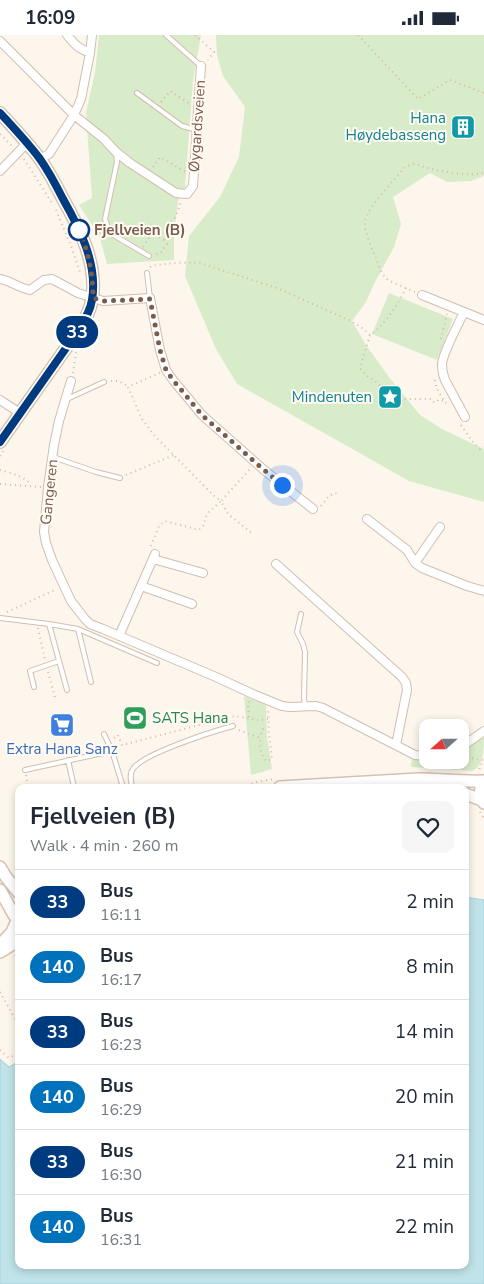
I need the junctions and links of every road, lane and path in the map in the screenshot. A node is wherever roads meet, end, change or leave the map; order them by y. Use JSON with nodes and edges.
{"nodes":[{"id":1,"x":67,"y":35,"type":"edge"},
{"id":2,"x":92,"y":35,"type":"edge"},
{"id":3,"x":166,"y":35,"type":"edge"},
{"id":4,"x":195,"y":35,"type":"edge"},
{"id":5,"x":202,"y":35,"type":"edge"},
{"id":6,"x":358,"y":35,"type":"edge"},
{"id":7,"x":201,"y":39,"type":"junction"},
{"id":8,"x":0,"y":41,"type":"edge"},
{"id":9,"x":90,"y":53,"type":"junction"},
{"id":10,"x":201,"y":66,"type":"junction"},
{"id":11,"x":137,"y":93,"type":"dead end"},
{"id":12,"x":484,"y":93,"type":"edge"},
{"id":13,"x":157,"y":107,"type":"junction"},
{"id":14,"x":198,"y":110,"type":"junction"},
{"id":15,"x":0,"y":113,"type":"edge"},
{"id":16,"x":74,"y":115,"type":"junction"},
{"id":17,"x":197,"y":130,"type":"junction"},
{"id":18,"x":0,"y":134,"type":"edge"},
{"id":19,"x":27,"y":143,"type":"junction"},
{"id":20,"x":12,"y":146,"type":"dead end"},
{"id":21,"x":116,"y":152,"type":"junction"},
{"id":22,"x":24,"y":159,"type":"dead end"},
{"id":23,"x":40,"y":159,"type":"junction"},
{"id":24,"x":0,"y":171,"type":"edge"},
{"id":25,"x":484,"y":172,"type":"edge"},
{"id":26,"x":194,"y":174,"type":"junction"},
{"id":27,"x":148,"y":175,"type":"junction"},
{"id":28,"x":176,"y":193,"type":"junction"},
{"id":29,"x":99,"y":233,"type":"dead end"},
{"id":30,"x":95,"y":235,"type":"dead end"},
{"id":31,"x":164,"y":240,"type":"junction"},
{"id":32,"x":140,"y":251,"type":"junction"},
{"id":33,"x":149,"y":256,"type":"joint"},
{"id":34,"x":147,"y":273,"type":"joint"},
{"id":35,"x":82,"y":277,"type":"dead end"},
{"id":36,"x":0,"y":279,"type":"edge"},
{"id":37,"x":406,"y":288,"type":"junction"},
{"id":38,"x":422,"y":295,"type":"joint"},
{"id":39,"x":93,"y":298,"type":"junction"},
{"id":40,"x":150,"y":299,"type":"junction"},
{"id":41,"x":464,"y":312,"type":"junction"},
{"id":42,"x":484,"y":320,"type":"edge"},
{"id":43,"x":370,"y":335,"type":"junction"},
{"id":44,"x":75,"y":349,"type":"dead end"},
{"id":45,"x":166,"y":370,"type":"junction"},
{"id":46,"x":71,"y":381,"type":"joint"},
{"id":47,"x":104,"y":382,"type":"joint"},
{"id":48,"x":128,"y":387,"type":"junction"},
{"id":49,"x":65,"y":400,"type":"junction"},
{"id":50,"x":0,"y":401,"type":"edge"},
{"id":51,"x":450,"y":409,"type":"dead end"},
{"id":52,"x":20,"y":413,"type":"junction"},
{"id":53,"x":462,"y":421,"type":"joint"},
{"id":54,"x":0,"y":442,"type":"edge"},
{"id":55,"x":484,"y":447,"type":"edge"},
{"id":56,"x":174,"y":455,"type":"junction"},
{"id":57,"x":52,"y":457,"type":"junction"},
{"id":58,"x":0,"y":470,"type":"edge"},
{"id":59,"x":245,"y":475,"type":"dead end"},
{"id":60,"x":120,"y":478,"type":"joint"},
{"id":61,"x":0,"y":484,"type":"edge"},
{"id":62,"x":32,"y":486,"type":"junction"},
{"id":63,"x":48,"y":487,"type":"junction"},
{"id":64,"x":339,"y":494,"type":"dead end"},
{"id":65,"x":221,"y":501,"type":"junction"},
{"id":66,"x":313,"y":509,"type":"joint"},
{"id":67,"x":367,"y":519,"type":"dead end"},
{"id":68,"x":440,"y":527,"type":"dead end"},
{"id":69,"x":254,"y":535,"type":"dead end"},
{"id":70,"x":152,"y":554,"type":"junction"},
{"id":71,"x":415,"y":563,"type":"junction"},
{"id":72,"x":276,"y":564,"type":"dead end"},
{"id":73,"x":203,"y":573,"type":"dead end"},
{"id":74,"x":63,"y":585,"type":"junction"},
{"id":75,"x":141,"y":585,"type":"junction"},
{"id":76,"x":484,"y":591,"type":"edge"},
{"id":77,"x":192,"y":604,"type":"dead end"},
{"id":78,"x":301,"y":614,"type":"dead end"},
{"id":79,"x":0,"y":617,"type":"edge"},
{"id":80,"x":49,"y":624,"type":"junction"},
{"id":81,"x":38,"y":627,"type":"dead end"},
{"id":82,"x":78,"y":629,"type":"junction"},
{"id":83,"x":119,"y":636,"type":"junction"},
{"id":84,"x":59,"y":661,"type":"junction"},
{"id":85,"x":157,"y":663,"type":"dead end"},
{"id":86,"x":47,"y":665,"type":"junction"},
{"id":87,"x":91,"y":682,"type":"dead end"},
{"id":88,"x":34,"y":687,"type":"dead end"},
{"id":89,"x":67,"y":690,"type":"dead end"},
{"id":90,"x":256,"y":695,"type":"junction"},
{"id":91,"x":56,"y":701,"type":"dead end"},
{"id":92,"x":269,"y":701,"type":"junction"},
{"id":93,"x":305,"y":706,"type":"junction"},
{"id":94,"x":248,"y":717,"type":"junction"},
{"id":95,"x":268,"y":719,"type":"junction"},
{"id":96,"x":233,"y":726,"type":"joint"},
{"id":97,"x":264,"y":727,"type":"dead end"},
{"id":98,"x":484,"y":731,"type":"edge"},
{"id":99,"x":104,"y":734,"type":"dead end"},
{"id":100,"x":261,"y":734,"type":"dead end"},
{"id":101,"x":107,"y":742,"type":"junction"},
{"id":102,"x":469,"y":742,"type":"edge"},
{"id":103,"x":396,"y":745,"type":"junction"},
{"id":104,"x":112,"y":751,"type":"junction"},
{"id":105,"x":419,"y":755,"type":"edge"},
{"id":106,"x":469,"y":758,"type":"edge"},
{"id":107,"x":68,"y":760,"type":"junction"},
{"id":108,"x":484,"y":760,"type":"edge"},
{"id":109,"x":25,"y":770,"type":"joint"},
{"id":110,"x":484,"y":782,"type":"edge"},
{"id":111,"x":27,"y":784,"type":"edge"},
{"id":112,"x":73,"y":784,"type":"edge"},
{"id":113,"x":122,"y":784,"type":"edge"},
{"id":114,"x":131,"y":784,"type":"edge"},
{"id":115,"x":332,"y":784,"type":"edge"},
{"id":116,"x":469,"y":796,"type":"edge"},
{"id":117,"x":483,"y":802,"type":"edge"},
{"id":118,"x":0,"y":867,"type":"edge"},
{"id":119,"x":15,"y":888,"type":"edge"},
{"id":120,"x":0,"y":890,"type":"edge"},
{"id":121,"x":15,"y":915,"type":"edge"},
{"id":122,"x":15,"y":924,"type":"edge"},
{"id":123,"x":15,"y":943,"type":"edge"},
{"id":124,"x":0,"y":945,"type":"edge"},
{"id":125,"x":0,"y":952,"type":"edge"},
{"id":126,"x":0,"y":992,"type":"edge"},
{"id":127,"x":15,"y":1019,"type":"edge"},
{"id":128,"x":0,"y":1050,"type":"edge"},
{"id":129,"x":15,"y":1055,"type":"edge"}],
"edges":[{"from":1,"to":9,"type":"street"},
{"from":2,"to":9,"type":"street"},
{"from":3,"to":10,"type":"lane"},
{"from":4,"to":7,"type":"path"},
{"from":5,"to":7,"type":"path"},
{"from":6,"to":12,"type":"path"},
{"from":7,"to":10,"type":"path"},
{"from":8,"to":16,"type":"street"},
{"from":9,"to":16,"type":"street"},
{"from":10,"to":14,"type":"street","name":"Øygardsveien"},
{"from":11,"to":13,"type":"lane"},
{"from":13,"to":14,"type":"path"},
{"from":13,"to":17,"type":"lane"},
{"from":14,"to":17,"type":"street","name":"Øygardsveien"},
{"from":15,"to":19,"type":"main road"},
{"from":16,"to":21,"type":"street"},
{"from":16,"to":23,"type":"street"},
{"from":17,"to":26,"type":"street","name":"Øygardsveien"},
{"from":18,"to":20,"type":"path"},
{"from":19,"to":23,"type":"main road"},
{"from":19,"to":24,"type":"street"},
{"from":21,"to":27,"type":"street"},
{"from":21,"to":32,"type":"lane"},
{"from":22,"to":35,"type":"path"},
{"from":23,"to":39,"type":"main road"},
{"from":25,"to":37,"type":"path"},
{"from":26,"to":27,"type":"path"},
{"from":26,"to":28,"type":"street","name":"Øygardsveien"},
{"from":27,"to":28,"type":"street"},
{"from":28,"to":31,"type":"path"},
{"from":29,"to":30,"type":"path"},
{"from":31,"to":32,"type":"path"},
{"from":31,"to":33,"type":"path"},
{"from":32,"to":33,"type":"lane"},
{"from":34,"to":40,"type":"lane"},
{"from":34,"to":43,"type":"path"},
{"from":36,"to":39,"type":"street"},
{"from":37,"to":38,"type":"path"},
{"from":37,"to":43,"type":"path"},
{"from":38,"to":41,"type":"street"},
{"from":39,"to":40,"type":"street"},
{"from":39,"to":52,"type":"main road"},
{"from":40,"to":45,"type":"street"},
{"from":41,"to":42,"type":"street"},
{"from":41,"to":53,"type":"street"},
{"from":43,"to":51,"type":"path"},
{"from":44,"to":46,"type":"path"},
{"from":45,"to":48,"type":"path"},
{"from":45,"to":66,"type":"street"},
{"from":46,"to":49,"type":"street","name":"Gangeren"},
{"from":47,"to":48,"type":"path"},
{"from":47,"to":49,"type":"lane"},
{"from":48,"to":56,"type":"path"},
{"from":49,"to":57,"type":"street","name":"Gangeren"},
{"from":50,"to":52,"type":"street"},
{"from":52,"to":54,"type":"main road"},
{"from":53,"to":55,"type":"path"},
{"from":56,"to":60,"type":"path"},
{"from":56,"to":65,"type":"path"},
{"from":57,"to":60,"type":"lane"},
{"from":57,"to":63,"type":"street","name":"Gangeren"},
{"from":58,"to":62,"type":"path"},
{"from":59,"to":65,"type":"path"},
{"from":61,"to":62,"type":"path"},
{"from":62,"to":63,"type":"path"},
{"from":63,"to":74,"type":"street","name":"Gangeren"},
{"from":64,"to":66,"type":"path"},
{"from":65,"to":69,"type":"path"},
{"from":65,"to":70,"type":"path"},
{"from":67,"to":71,"type":"street"},
{"from":68,"to":71,"type":"street"},
{"from":70,"to":73,"type":"street"},
{"from":70,"to":75,"type":"street"},
{"from":71,"to":76,"type":"street"},
{"from":72,"to":103,"type":"street"},
{"from":74,"to":79,"type":"path"},
{"from":74,"to":83,"type":"street","name":"Gangeren"},
{"from":75,"to":77,"type":"street"},
{"from":75,"to":83,"type":"street"},
{"from":78,"to":93,"type":"lane"},
{"from":79,"to":80,"type":"lane"},
{"from":80,"to":82,"type":"lane"},
{"from":80,"to":84,"type":"lane"},
{"from":81,"to":86,"type":"path"},
{"from":82,"to":85,"type":"lane"},
{"from":82,"to":87,"type":"lane"},
{"from":83,"to":90,"type":"street","name":"Gangeren"},
{"from":84,"to":86,"type":"lane"},
{"from":84,"to":89,"type":"lane"},
{"from":86,"to":88,"type":"lane"},
{"from":86,"to":91,"type":"path"},
{"from":90,"to":92,"type":"street","name":"Gangeren"},
{"from":90,"to":94,"type":"path"},
{"from":92,"to":93,"type":"street","name":"Gangeren"},
{"from":92,"to":95,"type":"path"},
{"from":93,"to":103,"type":"street","name":"Gangeren"},
{"from":94,"to":95,"type":"path"},
{"from":94,"to":101,"type":"path"},
{"from":95,"to":96,"type":"path"},
{"from":96,"to":114,"type":"lane"},
{"from":97,"to":100,"type":"path"},
{"from":98,"to":102,"type":"street"},
{"from":99,"to":101,"type":"lane"},
{"from":101,"to":104,"type":"lane"},
{"from":103,"to":105,"type":"street","name":"Gangeren"},
{"from":104,"to":107,"type":"lane"},
{"from":104,"to":113,"type":"lane"},
{"from":106,"to":108,"type":"path"},
{"from":107,"to":109,"type":"lane"},
{"from":107,"to":112,"type":"lane"},
{"from":109,"to":111,"type":"path"},
{"from":110,"to":115,"type":"main road"},
{"from":110,"to":117,"type":"main road"},
{"from":116,"to":117,"type":"main road"},
{"from":118,"to":119,"type":"main road"},
{"from":120,"to":121,"type":"main road"},
{"from":122,"to":124,"type":"main road"},
{"from":123,"to":125,"type":"main road"},
{"from":126,"to":127,"type":"path"},
{"from":128,"to":129,"type":"path"}]}
